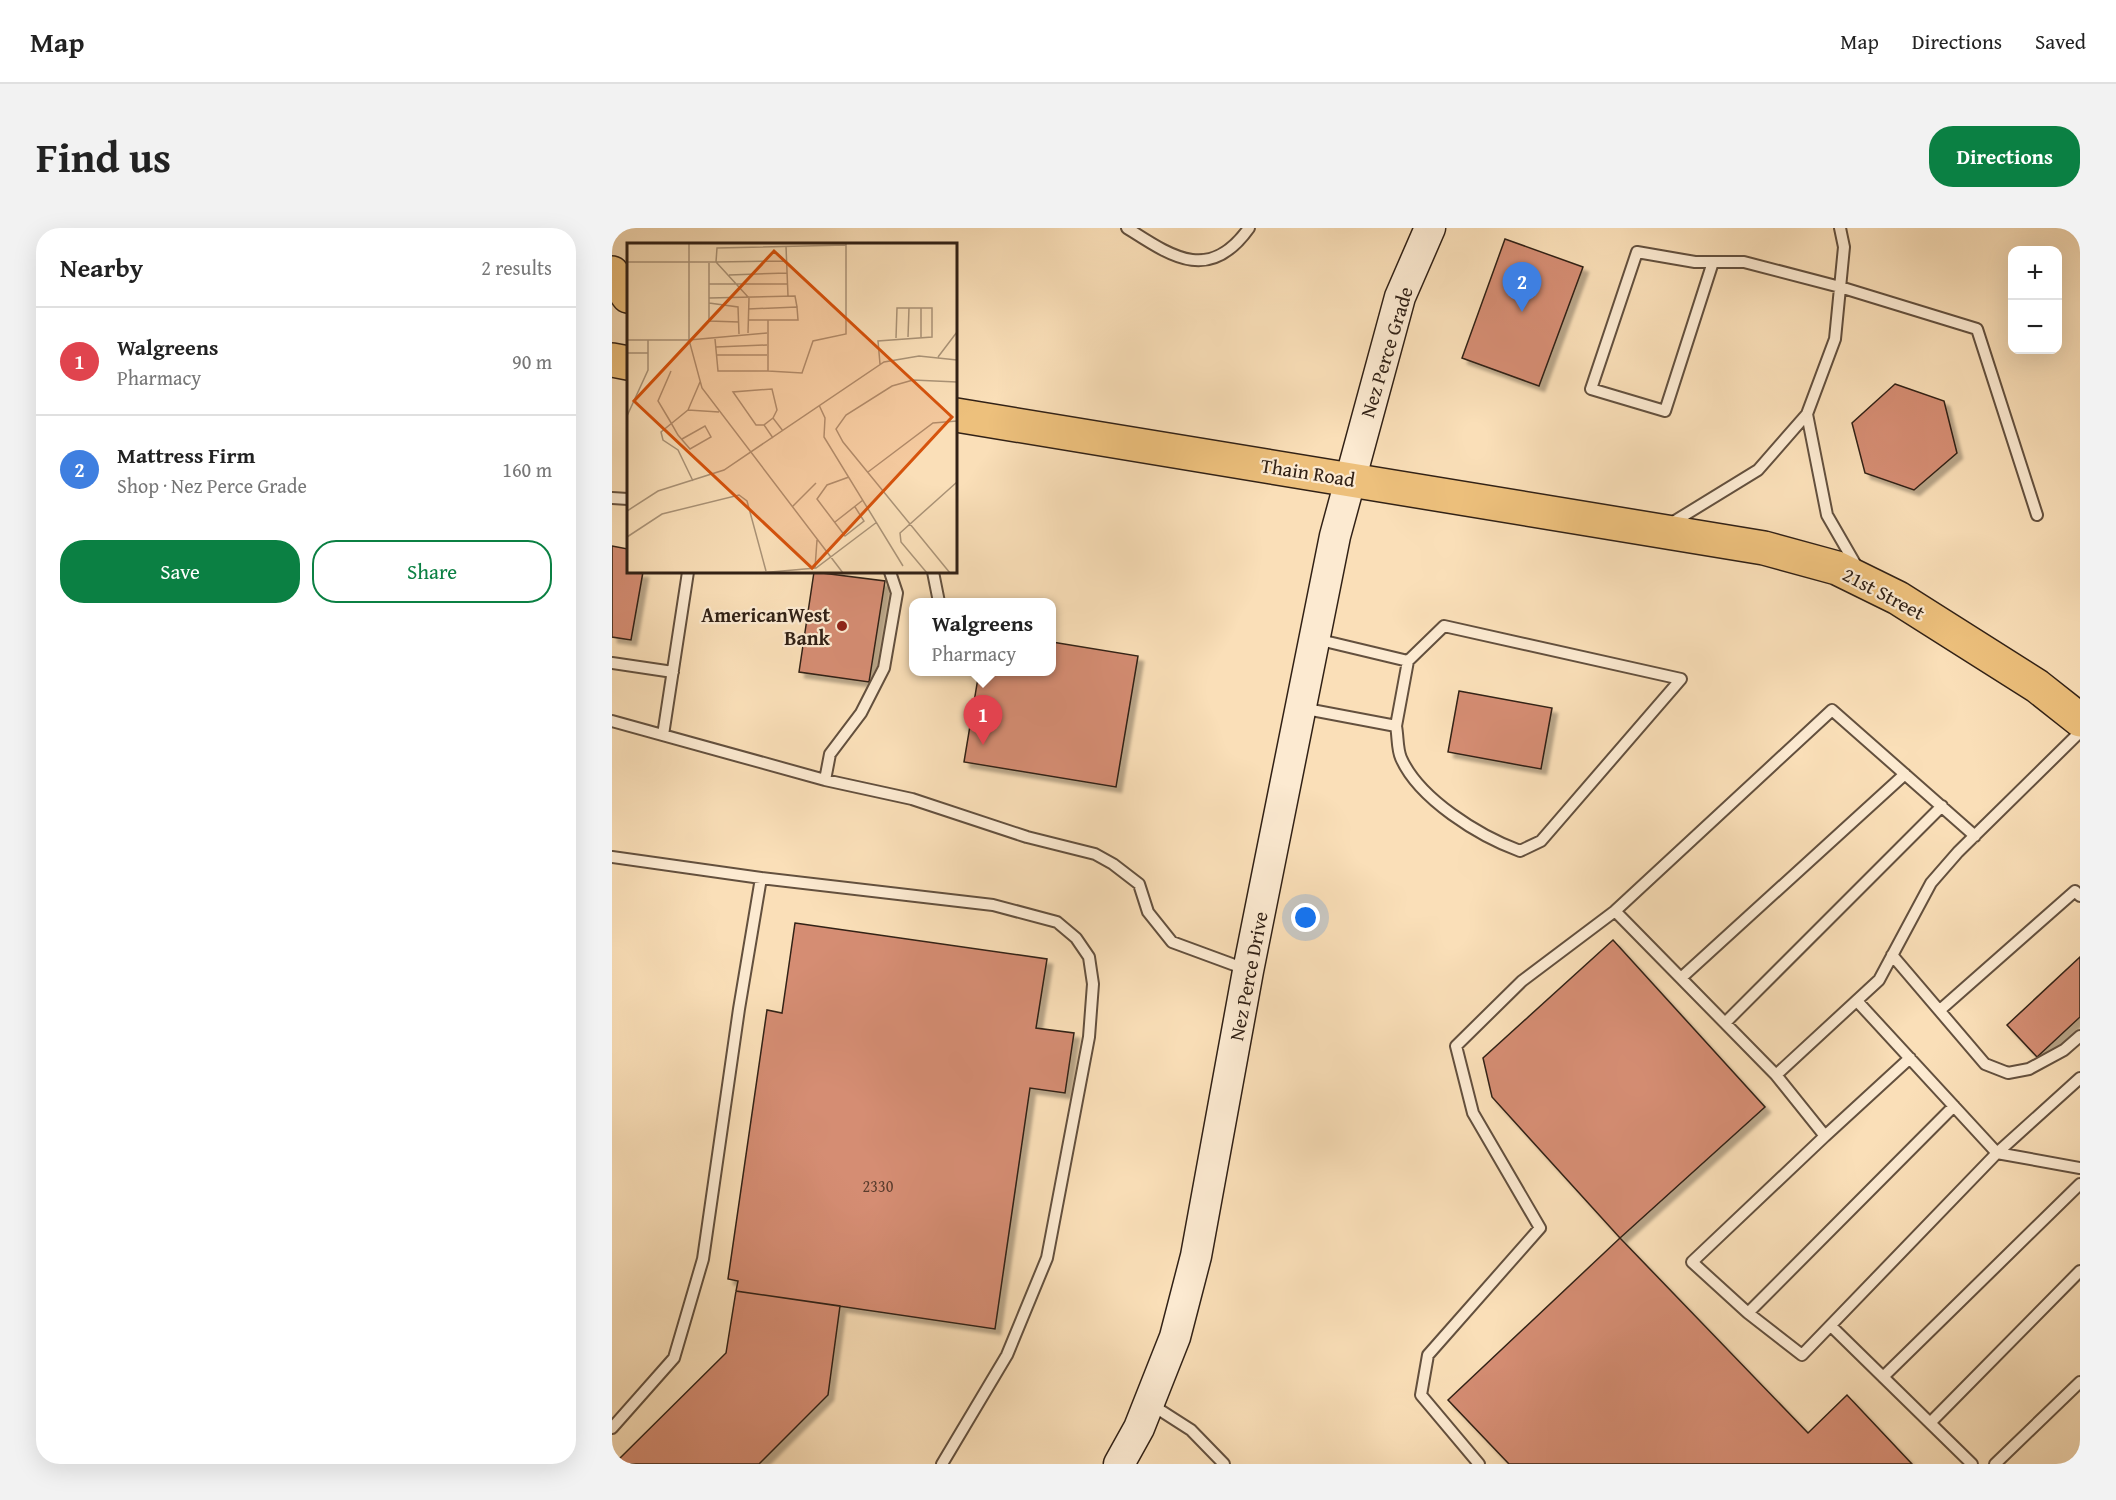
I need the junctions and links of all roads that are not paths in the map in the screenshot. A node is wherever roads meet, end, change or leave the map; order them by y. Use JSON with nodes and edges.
{"nodes":[{"id":1,"x":1127,"y":228,"type":"edge"},
{"id":2,"x":1249,"y":228,"type":"edge"},
{"id":3,"x":1430,"y":228,"type":"edge"},
{"id":4,"x":1840,"y":228,"type":"edge"},
{"id":5,"x":1713,"y":262,"type":"junction"},
{"id":6,"x":612,"y":273,"type":"edge"},
{"id":7,"x":1840,"y":287,"type":"junction"},
{"id":8,"x":627,"y":295,"type":"edge"},
{"id":9,"x":612,"y":360,"type":"edge"},
{"id":10,"x":627,"y":363,"type":"edge"},
{"id":11,"x":1807,"y":414,"type":"junction"},
{"id":12,"x":957,"y":415,"type":"edge"},
{"id":13,"x":1350,"y":478,"type":"junction"},
{"id":14,"x":612,"y":498,"type":"edge"},
{"id":15,"x":627,"y":499,"type":"edge"},
{"id":16,"x":2037,"y":515,"type":"dead end"},
{"id":17,"x":1660,"y":530,"type":"junction"},
{"id":18,"x":688,"y":573,"type":"edge"},
{"id":19,"x":890,"y":573,"type":"edge"},
{"id":20,"x":933,"y":573,"type":"edge"},
{"id":21,"x":1867,"y":583,"type":"junction"},
{"id":22,"x":938,"y":598,"type":"edge"},
{"id":23,"x":1314,"y":639,"type":"junction"},
{"id":24,"x":1408,"y":661,"type":"junction"},
{"id":25,"x":612,"y":663,"type":"edge"},
{"id":26,"x":673,"y":672,"type":"junction"},
{"id":27,"x":1301,"y":708,"type":"junction"},
{"id":28,"x":2080,"y":720,"type":"edge"},
{"id":29,"x":612,"y":721,"type":"edge"},
{"id":30,"x":1396,"y":726,"type":"junction"},
{"id":31,"x":2080,"y":732,"type":"edge"},
{"id":32,"x":663,"y":735,"type":"junction"},
{"id":33,"x":1905,"y":774,"type":"junction"},
{"id":34,"x":825,"y":780,"type":"junction"},
{"id":35,"x":1942,"y":806,"type":"junction"},
{"id":36,"x":1976,"y":836,"type":"junction"},
{"id":37,"x":612,"y":857,"type":"edge"},
{"id":38,"x":761,"y":878,"type":"junction"},
{"id":39,"x":2080,"y":896,"type":"edge"},
{"id":40,"x":1615,"y":911,"type":"junction"},
{"id":41,"x":1892,"y":955,"type":"junction"},
{"id":42,"x":1248,"y":970,"type":"junction"},
{"id":43,"x":1681,"y":978,"type":"junction"},
{"id":44,"x":1857,"y":1001,"type":"junction"},
{"id":45,"x":1940,"y":1010,"type":"junction"},
{"id":46,"x":1725,"y":1023,"type":"junction"},
{"id":47,"x":2080,"y":1036,"type":"edge"},
{"id":48,"x":1910,"y":1058,"type":"junction"},
{"id":49,"x":1776,"y":1075,"type":"junction"},
{"id":50,"x":2080,"y":1078,"type":"edge"},
{"id":51,"x":1954,"y":1106,"type":"junction"},
{"id":52,"x":1825,"y":1136,"type":"junction"},
{"id":53,"x":1997,"y":1153,"type":"junction"},
{"id":54,"x":2080,"y":1168,"type":"edge"},
{"id":55,"x":2080,"y":1184,"type":"edge"},
{"id":56,"x":2080,"y":1271,"type":"edge"},
{"id":57,"x":1748,"y":1313,"type":"junction"},
{"id":58,"x":1831,"y":1326,"type":"junction"},
{"id":59,"x":1883,"y":1377,"type":"junction"},
{"id":60,"x":2080,"y":1382,"type":"edge"},
{"id":61,"x":1149,"y":1403,"type":"junction"},
{"id":62,"x":1930,"y":1423,"type":"junction"},
{"id":63,"x":612,"y":1428,"type":"edge"},
{"id":64,"x":942,"y":1464,"type":"edge"},
{"id":65,"x":1119,"y":1464,"type":"edge"},
{"id":66,"x":1224,"y":1464,"type":"edge"},
{"id":67,"x":1479,"y":1464,"type":"edge"},
{"id":68,"x":1972,"y":1464,"type":"edge"},
{"id":69,"x":1995,"y":1464,"type":"edge"}],
"edges":[{"from":1,"to":2,"type":"lane"},
{"from":3,"to":13,"type":"street","name":"Nez Perce Grade"},
{"from":4,"to":7,"type":"lane"},
{"from":5,"to":5,"type":"lane"},
{"from":5,"to":7,"type":"lane"},
{"from":6,"to":8,"type":"main road"},
{"from":7,"to":11,"type":"lane"},
{"from":7,"to":16,"type":"lane"},
{"from":9,"to":10,"type":"main road"},
{"from":11,"to":17,"type":"lane"},
{"from":11,"to":21,"type":"lane"},
{"from":12,"to":13,"type":"main road","name":"Thain Road"},
{"from":13,"to":17,"type":"main road","name":"Thain Road"},
{"from":13,"to":23,"type":"street","name":"Nez Perce Drive"},
{"from":14,"to":15,"type":"lane"},
{"from":17,"to":21,"type":"main road","name":"21st Street"},
{"from":18,"to":26,"type":"lane"},
{"from":19,"to":34,"type":"lane"},
{"from":20,"to":22,"type":"lane"},
{"from":21,"to":28,"type":"main road","name":"21st Street"},
{"from":23,"to":24,"type":"lane"},
{"from":23,"to":27,"type":"street","name":"Nez Perce Drive"},
{"from":24,"to":30,"type":"lane"},
{"from":24,"to":30,"type":"lane"},
{"from":25,"to":26,"type":"lane"},
{"from":26,"to":32,"type":"lane"},
{"from":27,"to":30,"type":"lane"},
{"from":27,"to":42,"type":"street","name":"Nez Perce Drive"},
{"from":29,"to":32,"type":"lane"},
{"from":31,"to":36,"type":"lane"},
{"from":32,"to":34,"type":"lane"},
{"from":33,"to":35,"type":"lane"},
{"from":33,"to":40,"type":"lane"},
{"from":33,"to":43,"type":"lane"},
{"from":34,"to":42,"type":"lane"},
{"from":35,"to":36,"type":"lane"},
{"from":35,"to":46,"type":"lane"},
{"from":36,"to":41,"type":"lane"},
{"from":37,"to":38,"type":"lane"},
{"from":38,"to":63,"type":"lane"},
{"from":38,"to":64,"type":"lane"},
{"from":39,"to":45,"type":"lane"},
{"from":40,"to":43,"type":"lane"},
{"from":40,"to":67,"type":"lane"},
{"from":41,"to":44,"type":"lane"},
{"from":41,"to":45,"type":"lane"},
{"from":42,"to":61,"type":"street","name":"Nez Perce Drive"},
{"from":43,"to":46,"type":"lane"},
{"from":44,"to":48,"type":"lane"},
{"from":44,"to":49,"type":"lane"},
{"from":45,"to":47,"type":"lane"},
{"from":46,"to":49,"type":"lane"},
{"from":48,"to":51,"type":"lane"},
{"from":48,"to":52,"type":"lane"},
{"from":49,"to":52,"type":"lane"},
{"from":50,"to":53,"type":"lane"},
{"from":51,"to":53,"type":"lane"},
{"from":51,"to":57,"type":"lane"},
{"from":52,"to":57,"type":"lane"},
{"from":53,"to":54,"type":"lane"},
{"from":53,"to":58,"type":"lane"},
{"from":55,"to":59,"type":"lane"},
{"from":56,"to":62,"type":"lane"},
{"from":57,"to":58,"type":"lane"},
{"from":58,"to":59,"type":"lane"},
{"from":59,"to":62,"type":"lane"},
{"from":60,"to":69,"type":"lane"},
{"from":61,"to":65,"type":"street","name":"Nez Perce Drive"},
{"from":61,"to":66,"type":"lane"},
{"from":62,"to":68,"type":"lane"}]}
